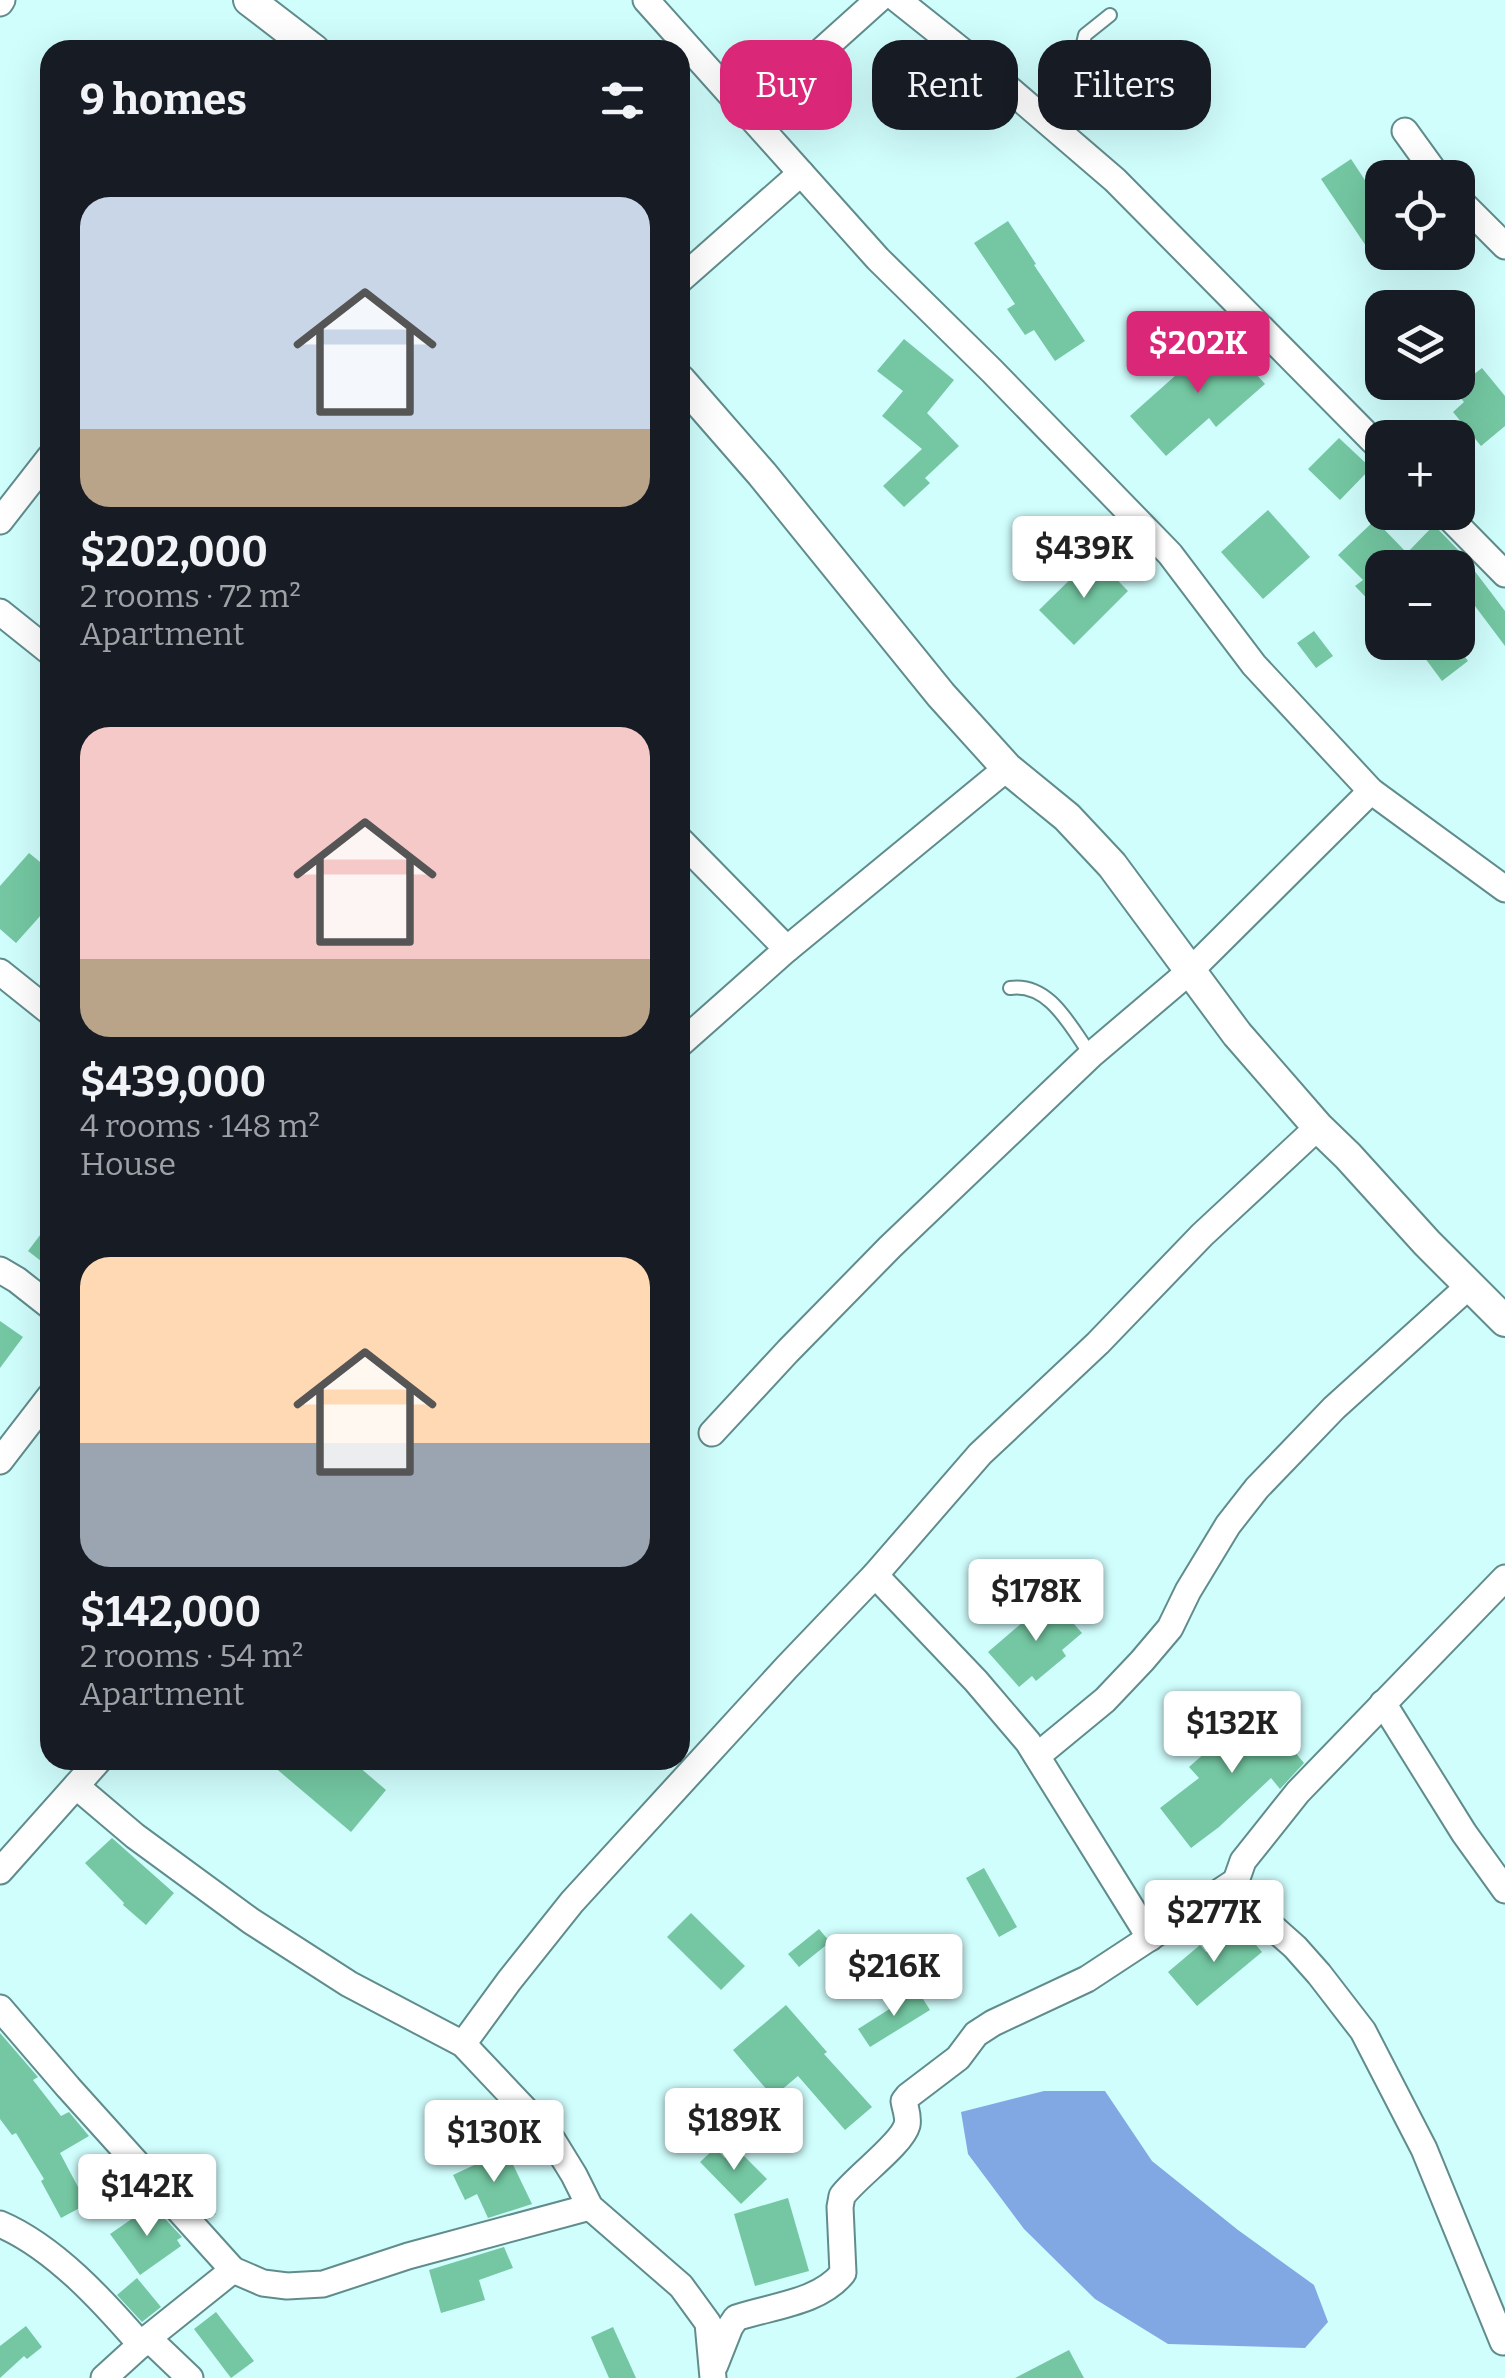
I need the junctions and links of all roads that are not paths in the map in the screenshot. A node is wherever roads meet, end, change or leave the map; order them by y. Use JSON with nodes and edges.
{"nodes":[{"id":1,"x":249,"y":0,"type":"edge"},
{"id":2,"x":646,"y":0,"type":"edge"},
{"id":3,"x":878,"y":0,"type":"edge"},
{"id":4,"x":898,"y":0,"type":"edge"},
{"id":5,"x":1110,"y":15,"type":"dead end"},
{"id":6,"x":301,"y":40,"type":"edge"},
{"id":7,"x":682,"y":40,"type":"edge"},
{"id":8,"x":834,"y":40,"type":"edge"},
{"id":9,"x":690,"y":49,"type":"edge"},
{"id":10,"x":720,"y":83,"type":"edge"},
{"id":11,"x":1032,"y":109,"type":"junction"},
{"id":12,"x":763,"y":130,"type":"edge"},
{"id":13,"x":1405,"y":131,"type":"dead end"},
{"id":14,"x":1426,"y":160,"type":"edge"},
{"id":15,"x":801,"y":173,"type":"junction"},
{"id":16,"x":1475,"y":216,"type":"edge"},
{"id":17,"x":1505,"y":246,"type":"edge"},
{"id":18,"x":690,"y":271,"type":"edge"},
{"id":19,"x":690,"y":392,"type":"edge"},
{"id":20,"x":1365,"y":433,"type":"edge"},
{"id":21,"x":40,"y":470,"type":"edge"},
{"id":22,"x":0,"y":521,"type":"edge"},
{"id":23,"x":1462,"y":530,"type":"edge"},
{"id":24,"x":1505,"y":574,"type":"edge"},
{"id":25,"x":0,"y":612,"type":"edge"},
{"id":26,"x":40,"y":644,"type":"edge"},
{"id":27,"x":1008,"y":768,"type":"junction"},
{"id":28,"x":1372,"y":791,"type":"junction"},
{"id":29,"x":690,"y":850,"type":"edge"},
{"id":30,"x":1505,"y":889,"type":"edge"},
{"id":31,"x":788,"y":949,"type":"junction"},
{"id":32,"x":1190,"y":971,"type":"junction"},
{"id":33,"x":0,"y":972,"type":"edge"},
{"id":34,"x":1010,"y":988,"type":"dead end"},
{"id":35,"x":40,"y":1004,"type":"edge"},
{"id":36,"x":690,"y":1035,"type":"edge"},
{"id":37,"x":1091,"y":1056,"type":"junction"},
{"id":38,"x":1318,"y":1127,"type":"junction"},
{"id":39,"x":0,"y":1270,"type":"edge"},
{"id":40,"x":1470,"y":1285,"type":"junction"},
{"id":41,"x":40,"y":1298,"type":"edge"},
{"id":42,"x":1505,"y":1321,"type":"edge"},
{"id":43,"x":40,"y":1409,"type":"edge"},
{"id":44,"x":712,"y":1433,"type":"dead end"},
{"id":45,"x":0,"y":1461,"type":"edge"},
{"id":46,"x":875,"y":1575,"type":"junction"},
{"id":47,"x":1505,"y":1578,"type":"edge"},
{"id":48,"x":1383,"y":1703,"type":"junction"},
{"id":49,"x":1037,"y":1756,"type":"junction"},
{"id":50,"x":90,"y":1770,"type":"edge"},
{"id":51,"x":76,"y":1786,"type":"junction"},
{"id":52,"x":0,"y":1872,"type":"edge"},
{"id":53,"x":1236,"y":1881,"type":"junction"},
{"id":54,"x":1505,"y":1890,"type":"edge"},
{"id":55,"x":1150,"y":1938,"type":"junction"},
{"id":56,"x":0,"y":2008,"type":"edge"},
{"id":57,"x":463,"y":2044,"type":"junction"},
{"id":58,"x":590,"y":2207,"type":"junction"},
{"id":59,"x":0,"y":2224,"type":"edge"},
{"id":60,"x":233,"y":2270,"type":"junction"},
{"id":61,"x":145,"y":2341,"type":"junction"},
{"id":62,"x":1503,"y":2342,"type":"edge"},
{"id":63,"x":714,"y":2373,"type":"edge"},
{"id":64,"x":104,"y":2378,"type":"edge"},
{"id":65,"x":190,"y":2378,"type":"edge"}],
"edges":[{"from":1,"to":6,"type":"street"},
{"from":2,"to":7,"type":"street"},
{"from":3,"to":8,"type":"street"},
{"from":4,"to":11,"type":"street"},
{"from":5,"to":11,"type":"lane"},
{"from":9,"to":10,"type":"street"},
{"from":11,"to":20,"type":"street"},
{"from":12,"to":15,"type":"street"},
{"from":13,"to":14,"type":"street"},
{"from":15,"to":18,"type":"street"},
{"from":15,"to":28,"type":"street"},
{"from":16,"to":17,"type":"street"},
{"from":19,"to":27,"type":"street"},
{"from":21,"to":22,"type":"street"},
{"from":23,"to":24,"type":"street"},
{"from":25,"to":26,"type":"street"},
{"from":27,"to":31,"type":"street"},
{"from":27,"to":32,"type":"street"},
{"from":28,"to":30,"type":"street"},
{"from":28,"to":32,"type":"street"},
{"from":29,"to":31,"type":"street"},
{"from":31,"to":36,"type":"street"},
{"from":32,"to":37,"type":"street"},
{"from":32,"to":38,"type":"street"},
{"from":33,"to":35,"type":"street"},
{"from":34,"to":37,"type":"lane"},
{"from":37,"to":44,"type":"street"},
{"from":38,"to":40,"type":"street"},
{"from":38,"to":46,"type":"street"},
{"from":39,"to":41,"type":"street"},
{"from":40,"to":42,"type":"street"},
{"from":40,"to":49,"type":"street"},
{"from":43,"to":45,"type":"street"},
{"from":46,"to":49,"type":"street"},
{"from":46,"to":57,"type":"street"},
{"from":47,"to":48,"type":"street"},
{"from":48,"to":53,"type":"street"},
{"from":48,"to":54,"type":"street"},
{"from":49,"to":55,"type":"street"},
{"from":50,"to":51,"type":"street"},
{"from":51,"to":52,"type":"street"},
{"from":51,"to":57,"type":"street"},
{"from":53,"to":55,"type":"street"},
{"from":53,"to":62,"type":"street"},
{"from":55,"to":63,"type":"street"},
{"from":56,"to":60,"type":"street"},
{"from":57,"to":58,"type":"street"},
{"from":58,"to":60,"type":"street"},
{"from":58,"to":63,"type":"street"},
{"from":59,"to":61,"type":"street"},
{"from":60,"to":61,"type":"street"},
{"from":61,"to":64,"type":"street"},
{"from":61,"to":65,"type":"street"}]}
